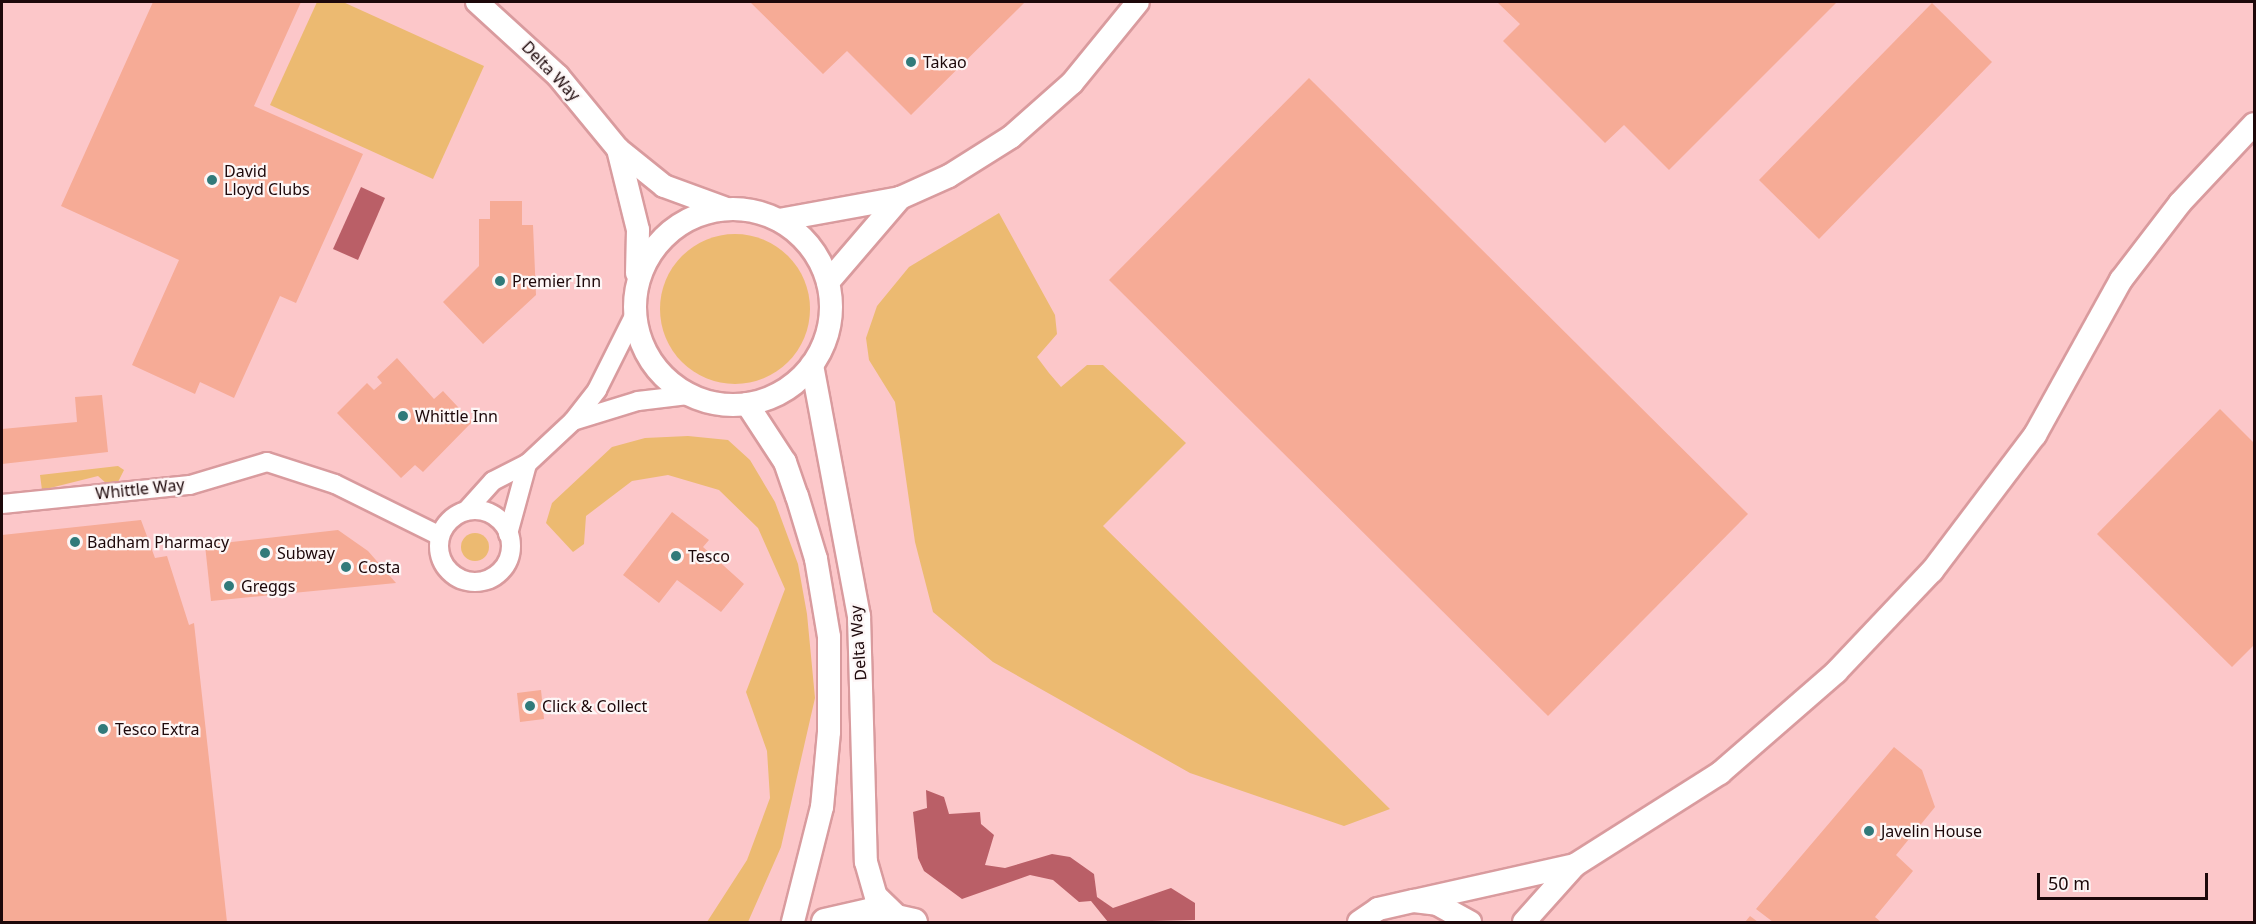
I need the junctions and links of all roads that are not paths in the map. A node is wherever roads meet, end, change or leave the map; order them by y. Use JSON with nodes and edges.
{"nodes":[{"id":1,"x":477,"y":2,"type":"edge"},
{"id":2,"x":1138,"y":2,"type":"edge"},
{"id":3,"x":2254,"y":124,"type":"edge"},
{"id":4,"x":618,"y":149,"type":"junction"},
{"id":5,"x":900,"y":198,"type":"junction"},
{"id":6,"x":726,"y":208,"type":"junction"},
{"id":7,"x":779,"y":220,"type":"junction"},
{"id":8,"x":828,"y":282,"type":"junction"},
{"id":9,"x":637,"y":283,"type":"junction"},
{"id":10,"x":634,"y":316,"type":"junction"},
{"id":11,"x":812,"y":365,"type":"junction"},
{"id":12,"x":688,"y":395,"type":"junction"},
{"id":13,"x":747,"y":404,"type":"junction"},
{"id":14,"x":573,"y":421,"type":"junction"},
{"id":15,"x":527,"y":464,"type":"junction"},
{"id":16,"x":2,"y":504,"type":"edge"},
{"id":17,"x":466,"y":511,"type":"junction"},
{"id":18,"x":508,"y":534,"type":"junction"},
{"id":19,"x":440,"y":536,"type":"junction"},
{"id":20,"x":1575,"y":865,"type":"junction"},
{"id":21,"x":1414,"y":901,"type":"junction"},
{"id":22,"x":905,"y":919,"type":"edge"},
{"id":23,"x":793,"y":922,"type":"edge"},
{"id":24,"x":825,"y":922,"type":"edge"},
{"id":25,"x":1359,"y":922,"type":"edge"},
{"id":26,"x":1470,"y":922,"type":"edge"},
{"id":27,"x":1524,"y":922,"type":"edge"}],
"edges":[{"from":1,"to":4,"type":"street","name":"Delta Way"},
{"from":2,"to":5,"type":"street"},
{"from":3,"to":20,"type":"street"},
{"from":4,"to":6,"type":"street","name":"Delta Way"},
{"from":4,"to":9,"type":"street","name":"Delta Way"},
{"from":5,"to":7,"type":"street"},
{"from":5,"to":8,"type":"street"},
{"from":6,"to":7,"type":"street"},
{"from":6,"to":9,"type":"street"},
{"from":7,"to":8,"type":"street"},
{"from":8,"to":11,"type":"street"},
{"from":9,"to":10,"type":"street"},
{"from":10,"to":12,"type":"street"},
{"from":10,"to":14,"type":"street"},
{"from":11,"to":13,"type":"street"},
{"from":11,"to":22,"type":"street","name":"Delta Way"},
{"from":12,"to":13,"type":"street"},
{"from":12,"to":14,"type":"street"},
{"from":13,"to":23,"type":"street","name":"Delta Way"},
{"from":14,"to":15,"type":"street"},
{"from":15,"to":17,"type":"street"},
{"from":15,"to":18,"type":"street"},
{"from":16,"to":19,"type":"street","name":"Whittle Way"},
{"from":17,"to":18,"type":"street"},
{"from":17,"to":19,"type":"street"},
{"from":18,"to":19,"type":"street"},
{"from":20,"to":21,"type":"street"},
{"from":20,"to":27,"type":"street"},
{"from":21,"to":25,"type":"street"},
{"from":21,"to":26,"type":"street"},
{"from":22,"to":24,"type":"main road"}]}
